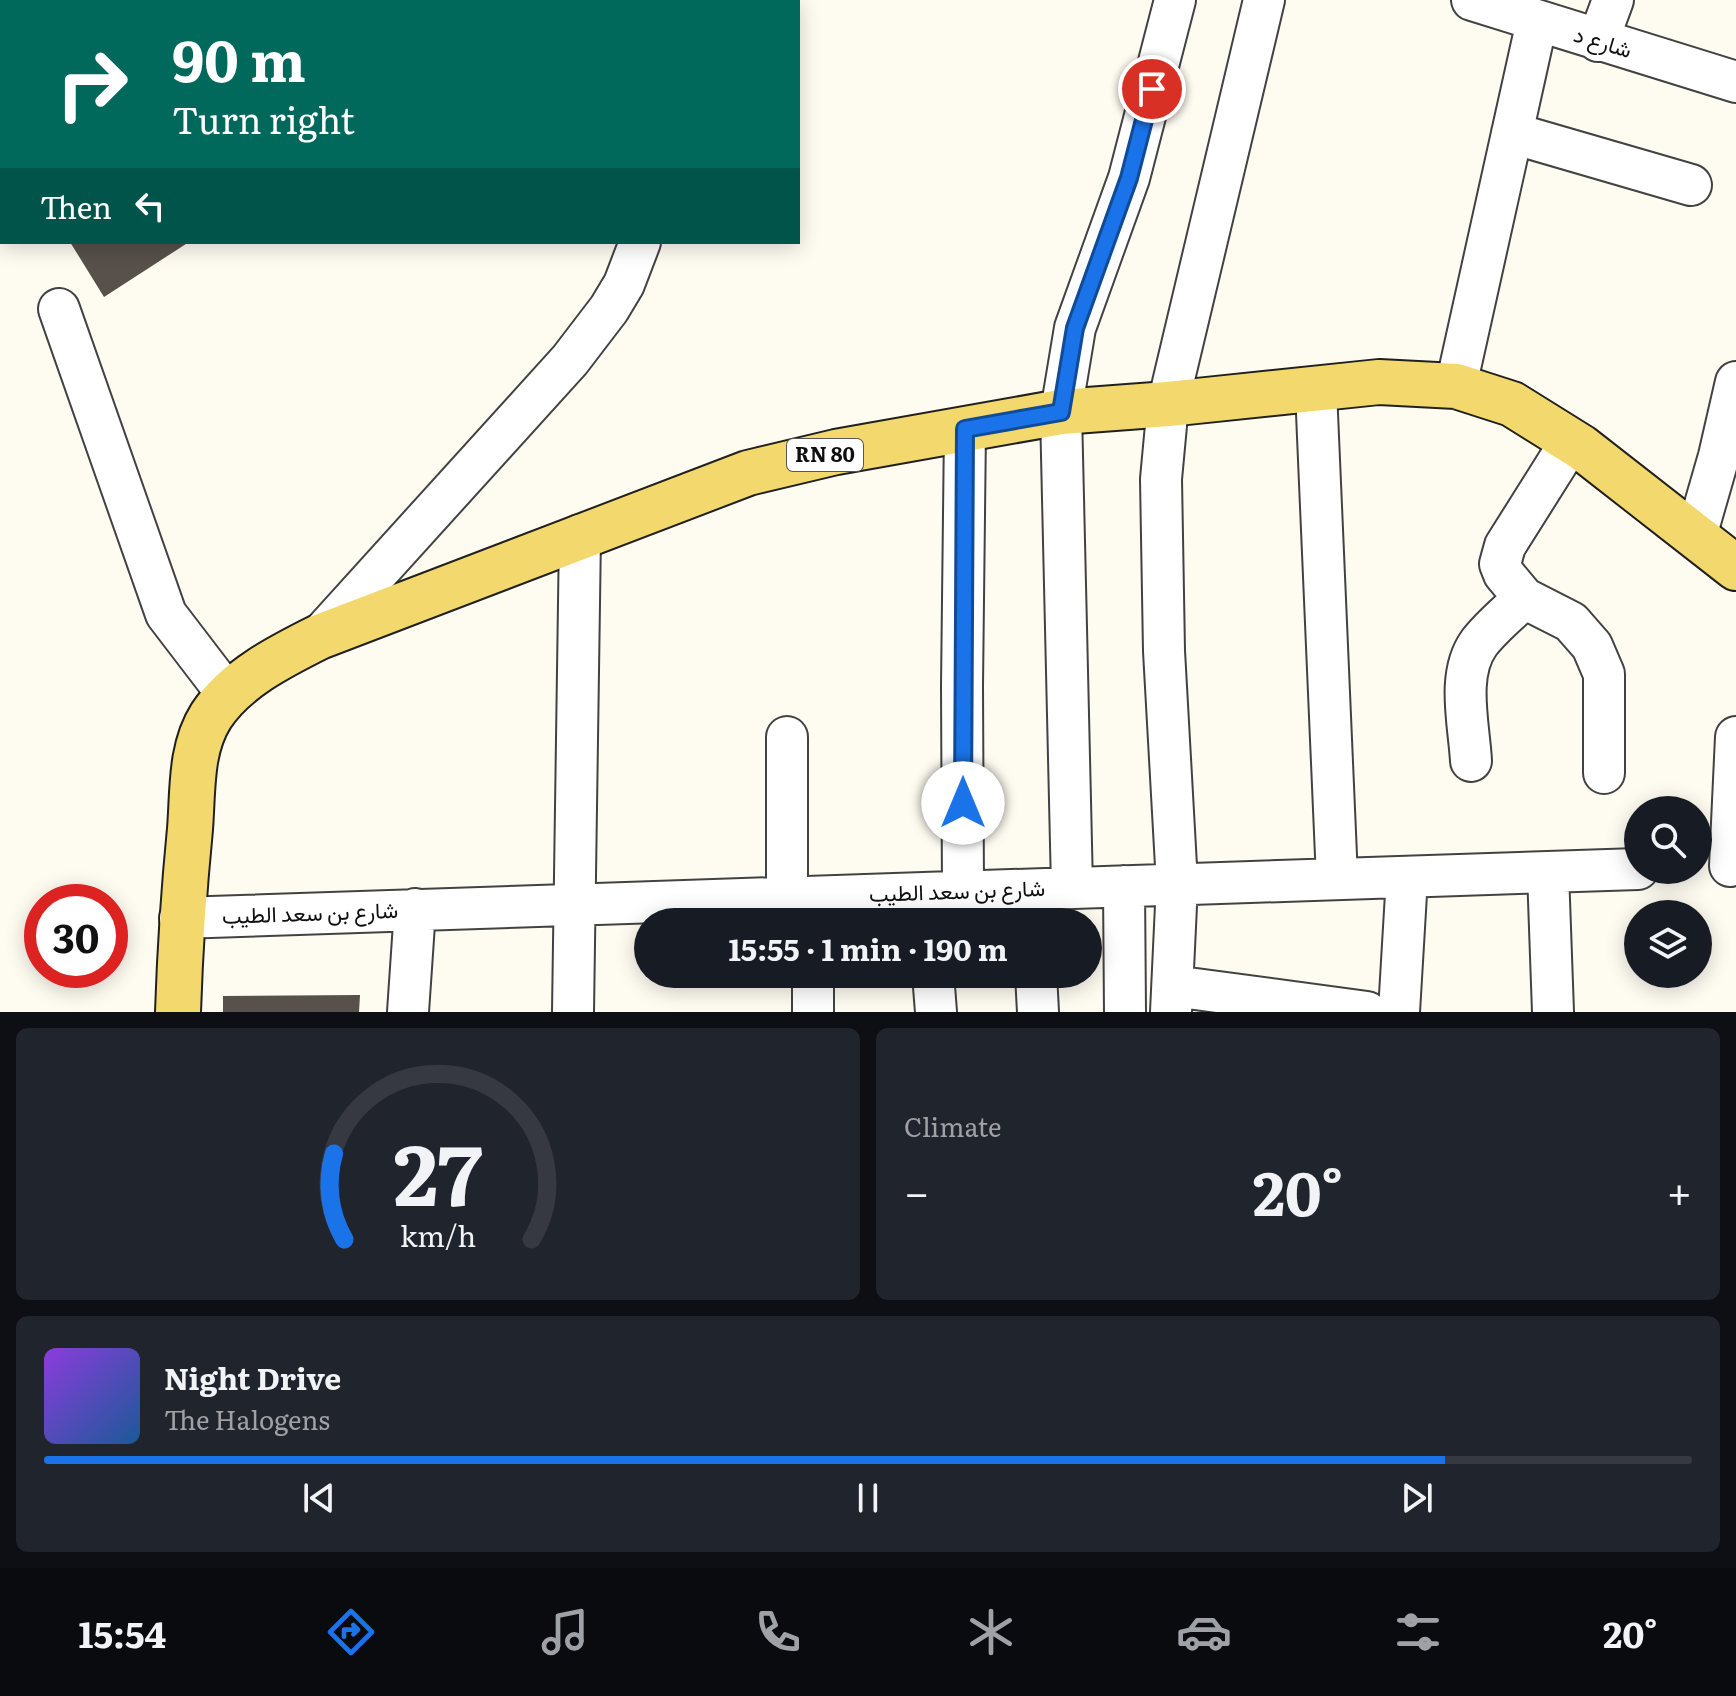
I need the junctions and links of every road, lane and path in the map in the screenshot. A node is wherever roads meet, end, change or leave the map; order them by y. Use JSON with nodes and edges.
{"nodes":[{"id":1,"x":1175,"y":0,"type":"edge"},
{"id":2,"x":1264,"y":0,"type":"edge"},
{"id":3,"x":1472,"y":0,"type":"edge"},
{"id":4,"x":1613,"y":0,"type":"edge"},
{"id":5,"x":1537,"y":21,"type":"junction"},
{"id":6,"x":1598,"y":41,"type":"junction"},
{"id":7,"x":1736,"y":82,"type":"edge"},
{"id":8,"x":1512,"y":133,"type":"junction"},
{"id":9,"x":1691,"y":185,"type":"dead end"},
{"id":10,"x":639,"y":244,"type":"edge"},
{"id":11,"x":59,"y":309,"type":"dead end"},
{"id":12,"x":1736,"y":382,"type":"edge"},
{"id":13,"x":1456,"y":386,"type":"junction"},
{"id":14,"x":1316,"y":390,"type":"junction"},
{"id":15,"x":1168,"y":404,"type":"junction"},
{"id":16,"x":1061,"y":412,"type":"junction"},
{"id":17,"x":965,"y":429,"type":"junction"},
{"id":18,"x":1571,"y":441,"type":"junction"},
{"id":19,"x":580,"y":535,"type":"junction"},
{"id":20,"x":1696,"y":536,"type":"junction"},
{"id":21,"x":1736,"y":568,"type":"edge"},
{"id":22,"x":1524,"y":598,"type":"junction"},
{"id":23,"x":319,"y":637,"type":"junction"},
{"id":24,"x":228,"y":695,"type":"junction"},
{"id":25,"x":787,"y":737,"type":"dead end"},
{"id":26,"x":1736,"y":737,"type":"edge"},
{"id":27,"x":1471,"y":761,"type":"dead end"},
{"id":28,"x":1604,"y":773,"type":"dead end"},
{"id":29,"x":1721,"y":867,"type":"edge"},
{"id":30,"x":1624,"y":869,"type":"edge"},
{"id":31,"x":1548,"y":872,"type":"junction"},
{"id":32,"x":1407,"y":877,"type":"junction"},
{"id":33,"x":1337,"y":879,"type":"junction"},
{"id":34,"x":1177,"y":884,"type":"junction"},
{"id":35,"x":1124,"y":886,"type":"junction"},
{"id":36,"x":1046,"y":899,"type":"edge"},
{"id":37,"x":940,"y":901,"type":"edge"},
{"id":38,"x":574,"y":903,"type":"junction"},
{"id":39,"x":804,"y":905,"type":"edge"},
{"id":40,"x":415,"y":909,"type":"junction"},
{"id":41,"x":180,"y":918,"type":"junction"},
{"id":42,"x":813,"y":988,"type":"edge"},
{"id":43,"x":934,"y":988,"type":"edge"},
{"id":44,"x":1037,"y":988,"type":"edge"},
{"id":45,"x":1172,"y":999,"type":"edge"},
{"id":46,"x":178,"y":1012,"type":"edge"},
{"id":47,"x":408,"y":1012,"type":"edge"},
{"id":48,"x":573,"y":1012,"type":"edge"},
{"id":49,"x":813,"y":1012,"type":"edge"},
{"id":50,"x":936,"y":1012,"type":"edge"},
{"id":51,"x":1038,"y":1012,"type":"edge"},
{"id":52,"x":1125,"y":1012,"type":"edge"},
{"id":53,"x":1367,"y":1012,"type":"edge"},
{"id":54,"x":1399,"y":1012,"type":"edge"},
{"id":55,"x":1553,"y":1012,"type":"edge"}],
"edges":[{"from":1,"to":16,"type":"street"},
{"from":2,"to":15,"type":"street"},
{"from":3,"to":5,"type":"street","name":"شارع د"},
{"from":4,"to":6,"type":"street"},
{"from":5,"to":6,"type":"street","name":"شارع د"},
{"from":5,"to":8,"type":"street"},
{"from":6,"to":7,"type":"street","name":"شارع د"},
{"from":8,"to":9,"type":"street"},
{"from":8,"to":13,"type":"street"},
{"from":10,"to":23,"type":"street"},
{"from":11,"to":24,"type":"street"},
{"from":12,"to":20,"type":"street"},
{"from":13,"to":14,"type":"main road","number":"RN 80"},
{"from":13,"to":18,"type":"main road","number":"RN 80"},
{"from":14,"to":15,"type":"main road","number":"RN 80"},
{"from":14,"to":33,"type":"street"},
{"from":15,"to":16,"type":"main road","number":"RN 80"},
{"from":15,"to":34,"type":"street"},
{"from":16,"to":17,"type":"main road","number":"RN 80"},
{"from":16,"to":36,"type":"street"},
{"from":17,"to":19,"type":"main road","number":"RN 80"},
{"from":17,"to":37,"type":"street"},
{"from":18,"to":20,"type":"main road","number":"RN 80"},
{"from":18,"to":22,"type":"street"},
{"from":19,"to":23,"type":"main road","number":"RN 80"},
{"from":19,"to":38,"type":"street"},
{"from":20,"to":21,"type":"main road","number":"RN 80"},
{"from":22,"to":27,"type":"street"},
{"from":22,"to":28,"type":"street"},
{"from":23,"to":24,"type":"main road","number":"RN 80"},
{"from":24,"to":41,"type":"main road","number":"RN 80"},
{"from":25,"to":39,"type":"street"},
{"from":26,"to":29,"type":"street"},
{"from":30,"to":31,"type":"street","name":"شارع بن سعد الطيب"},
{"from":31,"to":32,"type":"street","name":"شارع بن سعد الطيب"},
{"from":31,"to":55,"type":"street"},
{"from":32,"to":33,"type":"street","name":"شارع بن سعد الطيب"},
{"from":32,"to":54,"type":"street"},
{"from":33,"to":34,"type":"street","name":"شارع بن سعد الطيب"},
{"from":34,"to":35,"type":"street","name":"شارع بن سعد الطيب"},
{"from":34,"to":45,"type":"street"},
{"from":35,"to":36,"type":"street","name":"شارع بن سعد الطيب"},
{"from":35,"to":52,"type":"street"},
{"from":36,"to":37,"type":"street","name":"شارع بن سعد الطيب"},
{"from":37,"to":39,"type":"street","name":"شارع بن سعد الطيب"},
{"from":38,"to":39,"type":"street","name":"شارع بن سعد الطيب"},
{"from":38,"to":40,"type":"street","name":"شارع بن سعد الطيب"},
{"from":38,"to":48,"type":"street"},
{"from":40,"to":41,"type":"street","name":"شارع بن سعد الطيب"},
{"from":40,"to":47,"type":"street"},
{"from":41,"to":46,"type":"main road","number":"RN 80"},
{"from":42,"to":49,"type":"street"},
{"from":43,"to":50,"type":"street"},
{"from":44,"to":51,"type":"street"},
{"from":45,"to":53,"type":"street"}]}
